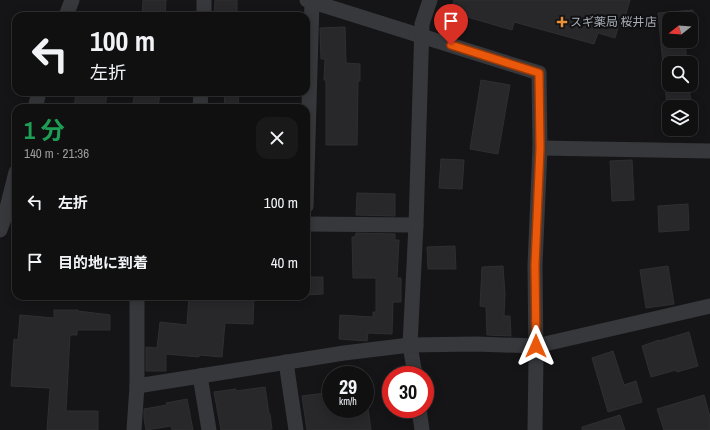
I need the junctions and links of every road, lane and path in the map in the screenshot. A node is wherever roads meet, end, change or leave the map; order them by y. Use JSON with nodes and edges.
{"nodes":[{"id":1,"x":72,"y":0,"type":"edge"},
{"id":2,"x":204,"y":0,"type":"edge"},
{"id":3,"x":430,"y":0,"type":"edge"},
{"id":4,"x":309,"y":1,"type":"edge"},
{"id":5,"x":68,"y":12,"type":"edge"},
{"id":6,"x":204,"y":12,"type":"edge"},
{"id":7,"x":309,"y":12,"type":"edge"},
{"id":8,"x":422,"y":35,"type":"junction"},
{"id":9,"x":540,"y":148,"type":"junction"},
{"id":10,"x":710,"y":151,"type":"edge"},
{"id":11,"x":12,"y":194,"type":"edge"},
{"id":12,"x":7,"y":221,"type":"edge"},
{"id":13,"x":310,"y":224,"type":"edge"},
{"id":14,"x":416,"y":225,"type":"junction"},
{"id":15,"x":137,"y":300,"type":"edge"},
{"id":16,"x":710,"y":306,"type":"edge"},
{"id":17,"x":410,"y":345,"type":"junction"},
{"id":18,"x":536,"y":346,"type":"junction"},
{"id":19,"x":286,"y":362,"type":"junction"},
{"id":20,"x":414,"y":366,"type":"edge"},
{"id":21,"x":200,"y":376,"type":"junction"},
{"id":22,"x":137,"y":386,"type":"junction"},
{"id":23,"x":421,"y":418,"type":"edge"},
{"id":24,"x":134,"y":430,"type":"edge"},
{"id":25,"x":209,"y":430,"type":"edge"},
{"id":26,"x":296,"y":430,"type":"edge"},
{"id":27,"x":422,"y":430,"type":"edge"},
{"id":28,"x":535,"y":430,"type":"edge"}],
"edges":[{"from":1,"to":5,"type":"street"},
{"from":2,"to":6,"type":"street"},
{"from":3,"to":8,"type":"street"},
{"from":4,"to":7,"type":"street"},
{"from":4,"to":8,"type":"street"},
{"from":8,"to":9,"type":"street"},
{"from":8,"to":14,"type":"street"},
{"from":9,"to":10,"type":"street"},
{"from":9,"to":18,"type":"street"},
{"from":11,"to":12,"type":"street"},
{"from":13,"to":14,"type":"street"},
{"from":14,"to":17,"type":"street"},
{"from":15,"to":22,"type":"street"},
{"from":16,"to":18,"type":"street"},
{"from":17,"to":18,"type":"street"},
{"from":17,"to":19,"type":"street"},
{"from":17,"to":20,"type":"street"},
{"from":18,"to":28,"type":"street"},
{"from":19,"to":21,"type":"street"},
{"from":19,"to":26,"type":"street"},
{"from":21,"to":22,"type":"street"},
{"from":21,"to":25,"type":"street"},
{"from":22,"to":24,"type":"street"},
{"from":23,"to":27,"type":"street"}]}
